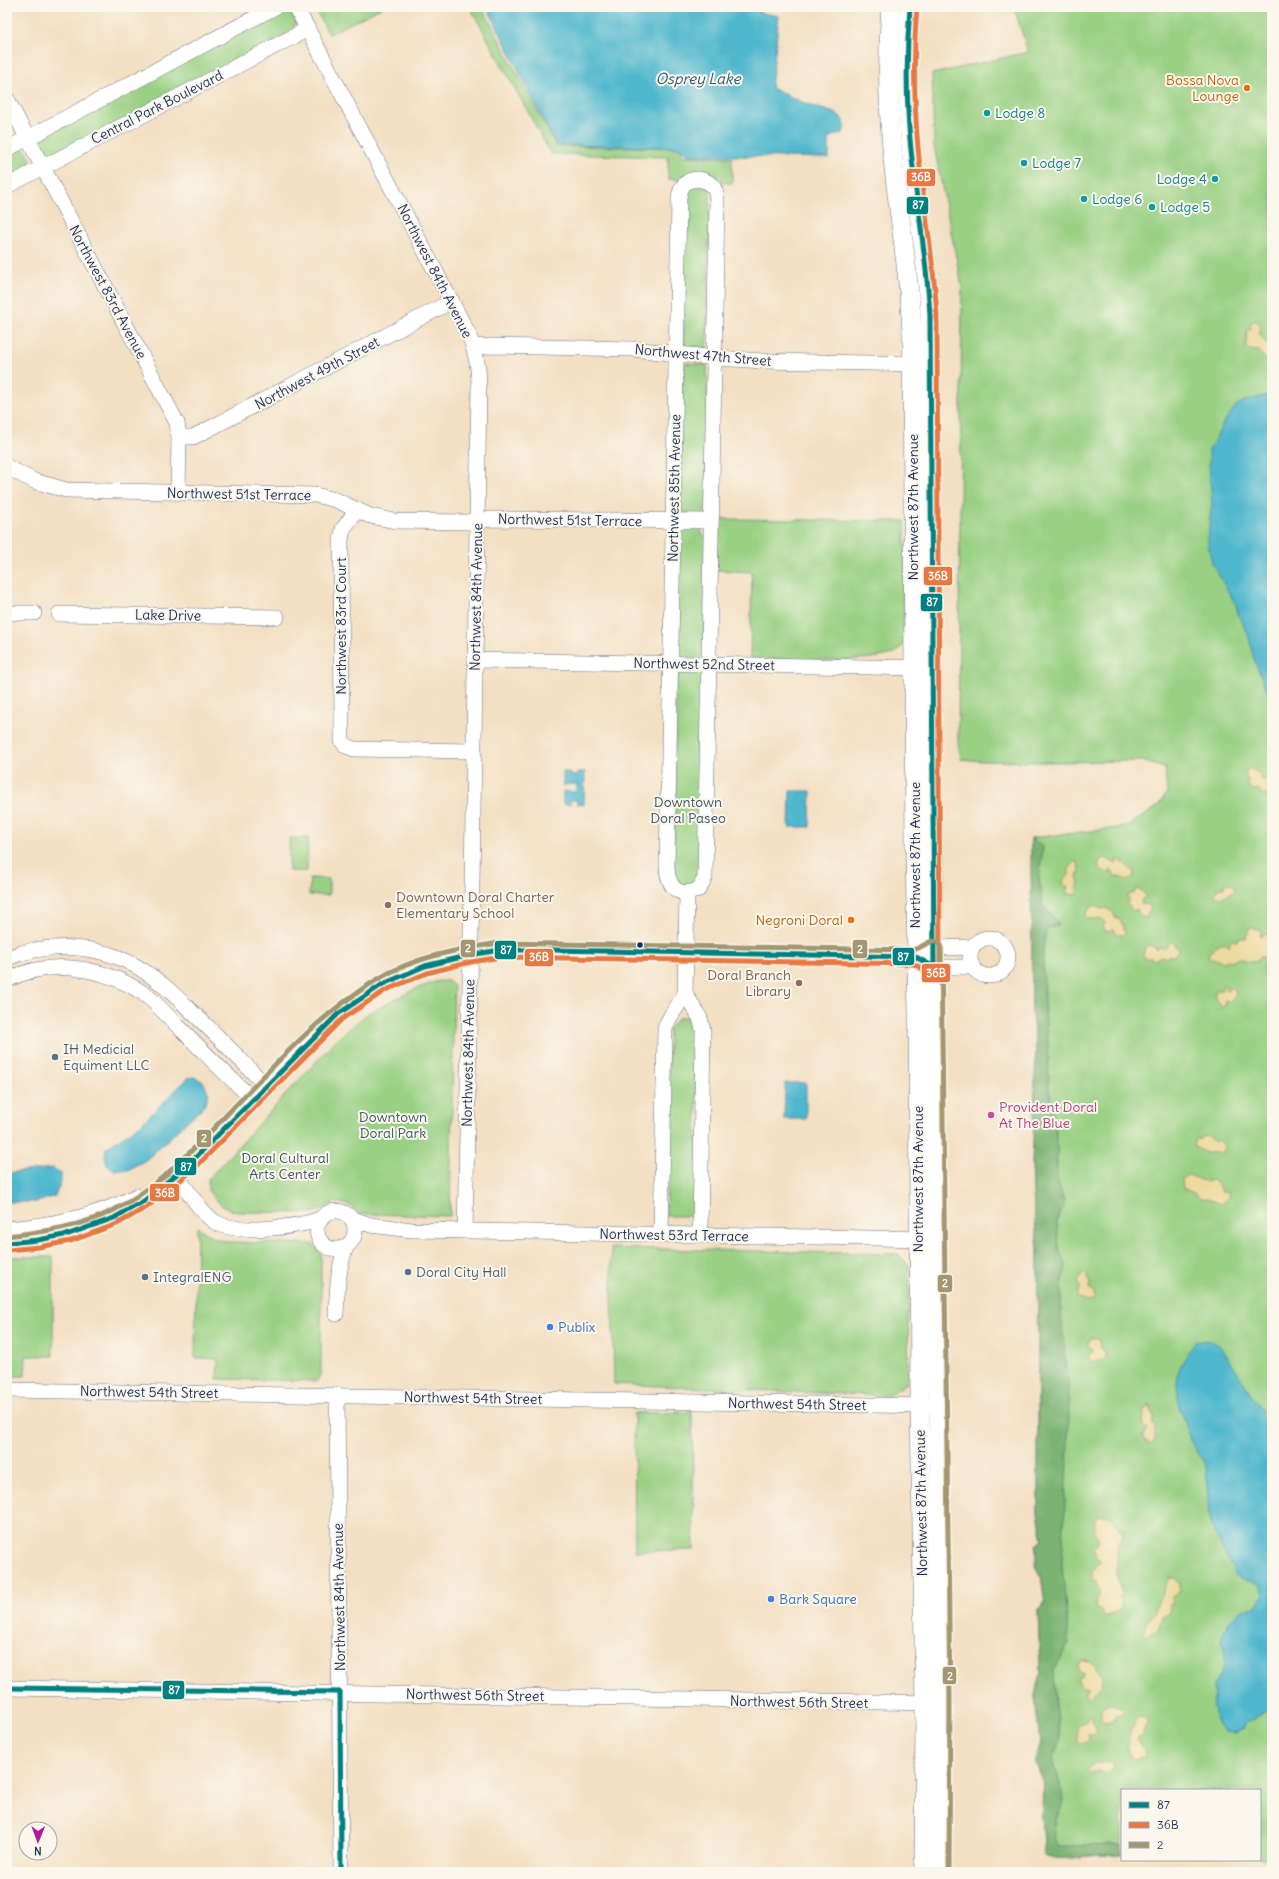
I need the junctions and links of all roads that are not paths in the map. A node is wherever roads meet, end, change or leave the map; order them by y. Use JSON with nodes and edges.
{"nodes":[{"id":1,"x":275,"y":7,"type":"edge"},
{"id":2,"x":296,"y":7,"type":"edge"},
{"id":3,"x":890,"y":7,"type":"edge"},
{"id":4,"x":910,"y":7,"type":"edge"},
{"id":5,"x":308,"y":29,"type":"junction"},
{"id":6,"x":898,"y":54,"type":"junction"},
{"id":7,"x":7,"y":99,"type":"edge"},
{"id":8,"x":27,"y":138,"type":"junction"},
{"id":9,"x":7,"y":149,"type":"edge"},
{"id":10,"x":42,"y":167,"type":"junction"},
{"id":11,"x":7,"y":186,"type":"edge"},
{"id":12,"x":452,"y":301,"type":"junction"},
{"id":13,"x":474,"y":347,"type":"junction"},
{"id":14,"x":676,"y":353,"type":"junction"},
{"id":15,"x":716,"y":358,"type":"junction"},
{"id":16,"x":912,"y":364,"type":"junction"},
{"id":17,"x":931,"y":364,"type":"junction"},
{"id":18,"x":179,"y":436,"type":"junction"},
{"id":19,"x":7,"y":467,"type":"edge"},
{"id":20,"x":178,"y":492,"type":"junction"},
{"id":21,"x":357,"y":510,"type":"junction"},
{"id":22,"x":477,"y":521,"type":"junction"},
{"id":23,"x":674,"y":521,"type":"junction"},
{"id":24,"x":711,"y":521,"type":"junction"},
{"id":25,"x":7,"y":613,"type":"edge"},
{"id":26,"x":34,"y":614,"type":"dead end"},
{"id":27,"x":59,"y":614,"type":"dead end"},
{"id":28,"x":277,"y":617,"type":"dead end"},
{"id":29,"x":475,"y":660,"type":"junction"},
{"id":30,"x":671,"y":663,"type":"junction"},
{"id":31,"x":709,"y":664,"type":"junction"},
{"id":32,"x":914,"y":668,"type":"junction"},
{"id":33,"x":933,"y":668,"type":"junction"},
{"id":34,"x":474,"y":751,"type":"junction"},
{"id":35,"x":687,"y":893,"type":"junction"},
{"id":36,"x":972,"y":947,"type":"junction"},
{"id":37,"x":686,"y":953,"type":"junction"},
{"id":38,"x":470,"y":955,"type":"junction"},
{"id":39,"x":916,"y":957,"type":"junction"},
{"id":40,"x":934,"y":957,"type":"junction"},
{"id":41,"x":7,"y":958,"type":"edge"},
{"id":42,"x":972,"y":967,"type":"junction"},
{"id":43,"x":7,"y":980,"type":"edge"},
{"id":44,"x":685,"y":993,"type":"junction"},
{"id":45,"x":670,"y":1018,"type":"junction"},
{"id":46,"x":700,"y":1018,"type":"junction"},
{"id":47,"x":266,"y":1086,"type":"junction"},
{"id":48,"x":253,"y":1099,"type":"junction"},
{"id":49,"x":176,"y":1175,"type":"junction"},
{"id":50,"x":160,"y":1187,"type":"junction"},
{"id":51,"x":80,"y":1218,"type":"junction"},
{"id":52,"x":320,"y":1219,"type":"junction"},
{"id":53,"x":353,"y":1219,"type":"junction"},
{"id":54,"x":276,"y":1228,"type":"junction"},
{"id":55,"x":7,"y":1229,"type":"edge"},
{"id":56,"x":412,"y":1230,"type":"junction"},
{"id":57,"x":465,"y":1231,"type":"junction"},
{"id":58,"x":69,"y":1234,"type":"junction"},
{"id":59,"x":661,"y":1234,"type":"junction"},
{"id":60,"x":700,"y":1235,"type":"junction"},
{"id":61,"x":927,"y":1239,"type":"junction"},
{"id":62,"x":322,"y":1242,"type":"junction"},
{"id":63,"x":7,"y":1243,"type":"edge"},
{"id":64,"x":349,"y":1244,"type":"junction"},
{"id":65,"x":337,"y":1289,"type":"junction"},
{"id":66,"x":336,"y":1314,"type":"dead end"},
{"id":67,"x":7,"y":1390,"type":"edge"},
{"id":68,"x":337,"y":1395,"type":"junction"},
{"id":69,"x":920,"y":1406,"type":"junction"},
{"id":70,"x":938,"y":1406,"type":"junction"},
{"id":71,"x":7,"y":1688,"type":"edge"},
{"id":72,"x":340,"y":1692,"type":"junction"},
{"id":73,"x":934,"y":1704,"type":"junction"},
{"id":74,"x":341,"y":1872,"type":"edge"},
{"id":75,"x":924,"y":1872,"type":"edge"},
{"id":76,"x":942,"y":1872,"type":"edge"}],
"edges":[{"from":1,"to":8,"type":"street"},
{"from":2,"to":5,"type":"street","name":"Northwest 84th Avenue"},
{"from":3,"to":6,"type":"main road","name":"Northwest 87th Avenue"},
{"from":4,"to":6,"type":"main road","name":"Northwest 87th Avenue"},
{"from":5,"to":10,"type":"street","name":"Central Park Boulevard"},
{"from":5,"to":12,"type":"street","name":"Northwest 84th Avenue"},
{"from":6,"to":16,"type":"main road","name":"Northwest 87th Avenue"},
{"from":6,"to":17,"type":"main road","name":"Northwest 87th Avenue"},
{"from":7,"to":8,"type":"street","name":"Northwest 83rd Avenue"},
{"from":8,"to":9,"type":"street"},
{"from":8,"to":10,"type":"street","name":"Northwest 83rd Avenue"},
{"from":10,"to":11,"type":"street","name":"Central Park Boulevard"},
{"from":10,"to":18,"type":"street","name":"Northwest 83rd Avenue"},
{"from":12,"to":13,"type":"street","name":"Northwest 84th Avenue"},
{"from":12,"to":18,"type":"street","name":"Northwest 49th Street"},
{"from":13,"to":14,"type":"street","name":"Northwest 47th Street"},
{"from":13,"to":22,"type":"street","name":"Northwest 84th Avenue"},
{"from":14,"to":15,"type":"street","name":"Northwest 47th Street"},
{"from":14,"to":15,"type":"street","name":"Northwest 85th Avenue"},
{"from":14,"to":23,"type":"street","name":"Northwest 85th Avenue"},
{"from":15,"to":16,"type":"street","name":"Northwest 47th Street"},
{"from":15,"to":24,"type":"street","name":"Northwest 85th Avenue"},
{"from":16,"to":17,"type":"street","name":"Northwest 47th Street"},
{"from":16,"to":32,"type":"main road","name":"Northwest 87th Avenue"},
{"from":17,"to":33,"type":"main road","name":"Northwest 87th Avenue"},
{"from":18,"to":20,"type":"street","name":"Northwest 83rd Avenue"},
{"from":19,"to":20,"type":"street","name":"Northwest 51st Terrace"},
{"from":20,"to":21,"type":"street","name":"Northwest 51st Terrace"},
{"from":21,"to":22,"type":"street","name":"Northwest 51st Terrace"},
{"from":21,"to":34,"type":"street","name":"Northwest 83rd Court"},
{"from":22,"to":23,"type":"street","name":"Northwest 51st Terrace"},
{"from":22,"to":29,"type":"street","name":"Northwest 84th Avenue"},
{"from":23,"to":24,"type":"street","name":"Northwest 51st Terrace"},
{"from":23,"to":30,"type":"street","name":"Northwest 85th Avenue"},
{"from":24,"to":31,"type":"street","name":"Northwest 85th Avenue"},
{"from":25,"to":26,"type":"street"},
{"from":27,"to":28,"type":"street","name":"Lake Drive"},
{"from":29,"to":30,"type":"street","name":"Northwest 52nd Street"},
{"from":29,"to":34,"type":"street","name":"Northwest 84th Avenue"},
{"from":30,"to":31,"type":"street","name":"Northwest 52nd Street"},
{"from":30,"to":35,"type":"street","name":"Northwest 85th Avenue"},
{"from":31,"to":32,"type":"street","name":"Northwest 52nd Street"},
{"from":31,"to":35,"type":"street","name":"Northwest 85th Avenue"},
{"from":32,"to":33,"type":"street","name":"Northwest 52nd Street"},
{"from":32,"to":39,"type":"main road","name":"Northwest 87th Avenue"},
{"from":33,"to":40,"type":"main road","name":"Northwest 87th Avenue"},
{"from":34,"to":38,"type":"street","name":"Northwest 84th Avenue"},
{"from":35,"to":37,"type":"street"},
{"from":36,"to":40,"type":"street"},
{"from":36,"to":42,"type":"street"},
{"from":36,"to":42,"type":"street"},
{"from":37,"to":38,"type":"street"},
{"from":37,"to":39,"type":"street"},
{"from":37,"to":44,"type":"street"},
{"from":38,"to":47,"type":"street"},
{"from":38,"to":57,"type":"street","name":"Northwest 84th Avenue"},
{"from":39,"to":40,"type":"street"},
{"from":39,"to":61,"type":"main road","name":"Northwest 87th Avenue"},
{"from":40,"to":42,"type":"street"},
{"from":40,"to":61,"type":"main road","name":"Northwest 87th Avenue"},
{"from":41,"to":47,"type":"street"},
{"from":43,"to":48,"type":"street"},
{"from":44,"to":45,"type":"street"},
{"from":44,"to":46,"type":"street"},
{"from":45,"to":46,"type":"street"},
{"from":45,"to":59,"type":"street"},
{"from":46,"to":60,"type":"street"},
{"from":47,"to":48,"type":"street"},
{"from":48,"to":49,"type":"street"},
{"from":49,"to":50,"type":"street"},
{"from":49,"to":54,"type":"street"},
{"from":50,"to":51,"type":"street"},
{"from":50,"to":58,"type":"street"},
{"from":51,"to":55,"type":"street"},
{"from":51,"to":58,"type":"street"},
{"from":52,"to":53,"type":"street"},
{"from":52,"to":54,"type":"street"},
{"from":52,"to":62,"type":"street"},
{"from":53,"to":56,"type":"street","name":"Northwest 53rd Terrace"},
{"from":53,"to":64,"type":"street"},
{"from":54,"to":62,"type":"street"},
{"from":56,"to":57,"type":"street","name":"Northwest 53rd Terrace"},
{"from":56,"to":64,"type":"street","name":"Northwest 53rd Terrace"},
{"from":57,"to":59,"type":"street","name":"Northwest 53rd Terrace"},
{"from":58,"to":63,"type":"street"},
{"from":59,"to":60,"type":"street","name":"Northwest 53rd Terrace"},
{"from":60,"to":61,"type":"street","name":"Northwest 53rd Terrace"},
{"from":61,"to":69,"type":"main road","name":"Northwest 87th Avenue"},
{"from":61,"to":70,"type":"main road","name":"Northwest 87th Avenue"},
{"from":62,"to":64,"type":"street"},
{"from":62,"to":65,"type":"street"},
{"from":64,"to":65,"type":"street"},
{"from":65,"to":66,"type":"street"},
{"from":67,"to":68,"type":"street","name":"Northwest 54th Street"},
{"from":68,"to":69,"type":"street","name":"Northwest 54th Street"},
{"from":68,"to":72,"type":"street","name":"Northwest 84th Avenue"},
{"from":69,"to":70,"type":"street","name":"Northwest 54th Street"},
{"from":69,"to":73,"type":"main road","name":"Northwest 87th Avenue"},
{"from":70,"to":73,"type":"main road","name":"Northwest 87th Avenue"},
{"from":71,"to":72,"type":"street","name":"Northwest 56th Street"},
{"from":72,"to":73,"type":"street","name":"Northwest 56th Street"},
{"from":72,"to":74,"type":"street","name":"Northwest 84th Avenue"},
{"from":73,"to":75,"type":"main road","name":"Northwest 87th Avenue"},
{"from":73,"to":76,"type":"main road","name":"Northwest 87th Avenue"}]}
